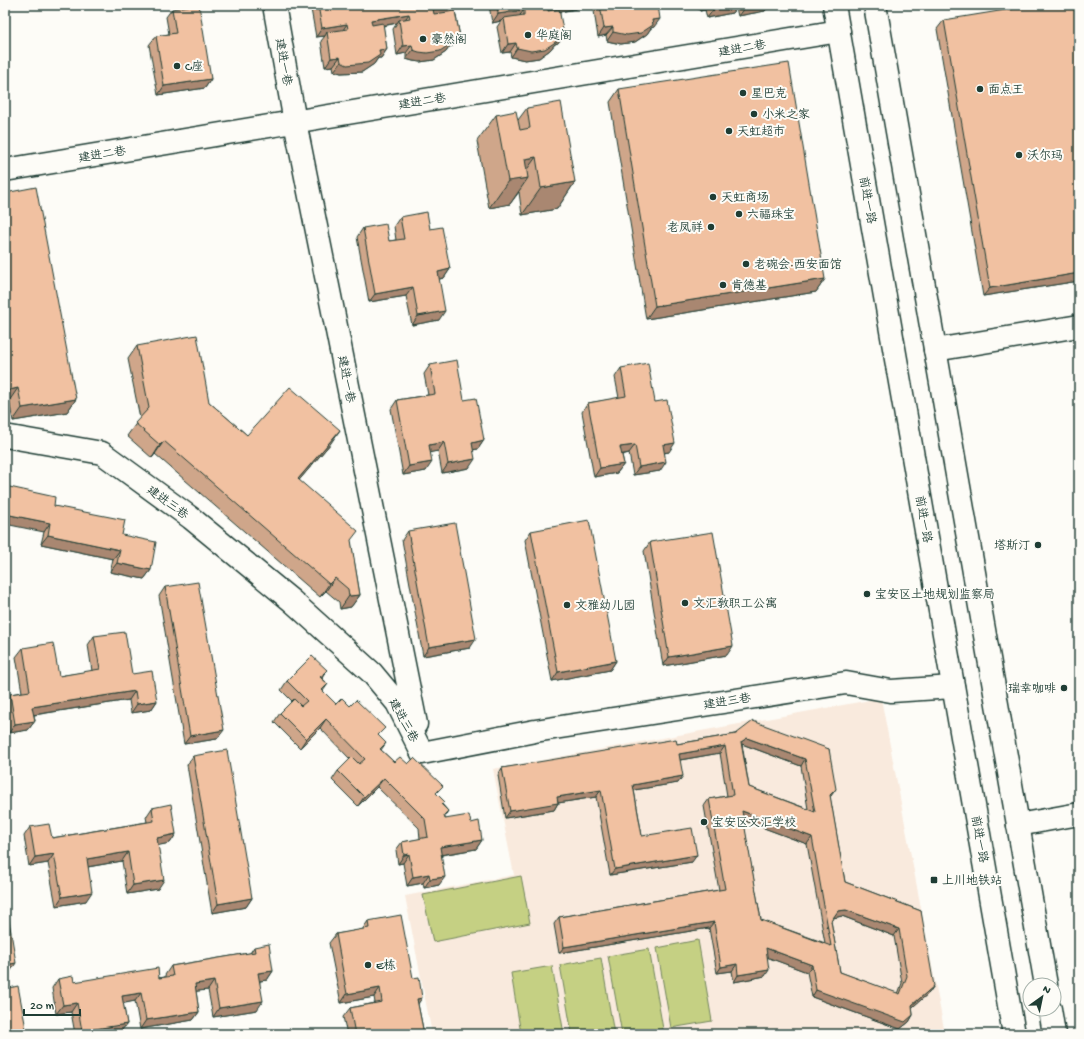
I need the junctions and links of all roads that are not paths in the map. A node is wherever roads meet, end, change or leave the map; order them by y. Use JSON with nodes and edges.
{"nodes":[{"id":1,"x":274,"y":5,"type":"edge"},
{"id":2,"x":834,"y":5,"type":"edge"},
{"id":3,"x":875,"y":5,"type":"edge"},
{"id":4,"x":839,"y":31,"type":"junction"},
{"id":5,"x":295,"y":122,"type":"junction"},
{"id":6,"x":5,"y":170,"type":"edge"},
{"id":7,"x":1079,"y":326,"type":"edge"},
{"id":8,"x":935,"y":350,"type":"junction"},
{"id":9,"x":5,"y":436,"type":"edge"},
{"id":10,"x":953,"y":687,"type":"junction"},
{"id":11,"x":422,"y":754,"type":"junction"},
{"id":12,"x":1079,"y":814,"type":"edge"},
{"id":13,"x":1018,"y":825,"type":"junction"},
{"id":14,"x":1045,"y":977,"type":"edge"},
{"id":15,"x":1051,"y":1017,"type":"edge"},
{"id":16,"x":1014,"y":1034,"type":"edge"},
{"id":17,"x":1054,"y":1034,"type":"edge"}],
"edges":[{"from":1,"to":5,"type":"main road","name":"建进一巷"},
{"from":2,"to":4,"type":"main road","name":"前进一路"},
{"from":3,"to":8,"type":"main road"},
{"from":4,"to":5,"type":"main road","name":"建进二巷"},
{"from":4,"to":10,"type":"main road","name":"前进一路"},
{"from":5,"to":6,"type":"main road","name":"建进二巷"},
{"from":5,"to":11,"type":"main road","name":"建进一巷"},
{"from":7,"to":8,"type":"main road"},
{"from":8,"to":13,"type":"main road"},
{"from":9,"to":11,"type":"main road","name":"建进三巷"},
{"from":10,"to":11,"type":"main road","name":"建进三巷"},
{"from":10,"to":16,"type":"main road","name":"前进一路"},
{"from":12,"to":13,"type":"main road"},
{"from":13,"to":14,"type":"main road"},
{"from":15,"to":17,"type":"main road"}]}
